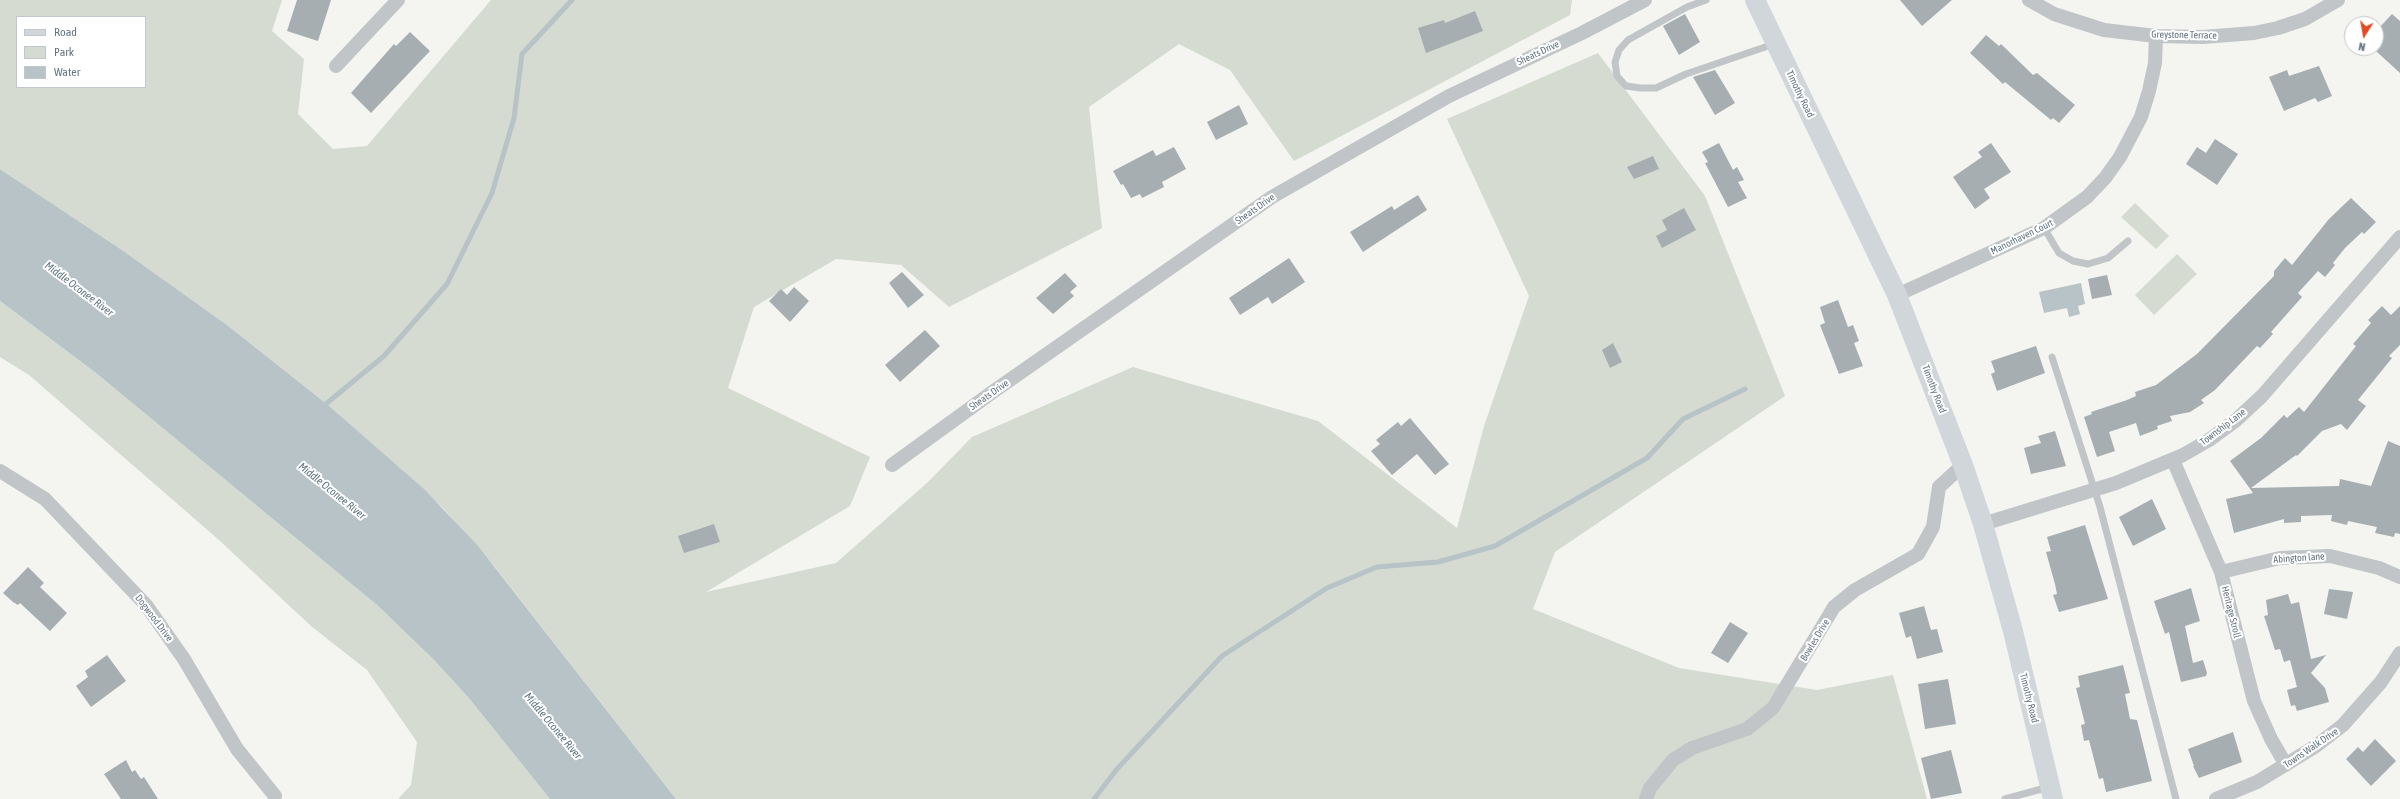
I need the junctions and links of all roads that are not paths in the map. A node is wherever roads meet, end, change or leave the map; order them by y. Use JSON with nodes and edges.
{"nodes":[{"id":1,"x":398,"y":0,"type":"edge"},
{"id":2,"x":1645,"y":0,"type":"edge"},
{"id":3,"x":1706,"y":0,"type":"edge"},
{"id":4,"x":1755,"y":0,"type":"edge"},
{"id":5,"x":2029,"y":0,"type":"edge"},
{"id":6,"x":2338,"y":0,"type":"edge"},
{"id":7,"x":2156,"y":36,"type":"junction"},
{"id":8,"x":1776,"y":43,"type":"junction"},
{"id":9,"x":336,"y":66,"type":"dead end"},
{"id":10,"x":2044,"y":228,"type":"junction"},
{"id":11,"x":2400,"y":237,"type":"edge"},
{"id":12,"x":2128,"y":241,"type":"dead end"},
{"id":13,"x":1897,"y":295,"type":"junction"},
{"id":14,"x":2052,"y":357,"type":"dead end"},
{"id":15,"x":2173,"y":460,"type":"junction"},
{"id":16,"x":892,"y":465,"type":"dead end"},
{"id":17,"x":1963,"y":466,"type":"junction"},
{"id":18,"x":0,"y":472,"type":"edge"},
{"id":19,"x":2095,"y":490,"type":"junction"},
{"id":20,"x":1983,"y":524,"type":"junction"},
{"id":21,"x":2221,"y":572,"type":"junction"},
{"id":22,"x":2400,"y":577,"type":"edge"},
{"id":23,"x":2400,"y":653,"type":"edge"},
{"id":24,"x":2286,"y":765,"type":"junction"},
{"id":25,"x":2051,"y":793,"type":"edge"},
{"id":26,"x":275,"y":796,"type":"dead end"},
{"id":27,"x":1646,"y":799,"type":"edge"},
{"id":28,"x":2005,"y":799,"type":"edge"},
{"id":29,"x":2176,"y":799,"type":"edge"},
{"id":30,"x":2216,"y":799,"type":"edge"}],
"edges":[{"from":1,"to":9,"type":"street"},
{"from":2,"to":16,"type":"street","name":"Sheats Drive"},
{"from":3,"to":8,"type":"lane"},
{"from":4,"to":8,"type":"main road","name":"Timothy Road"},
{"from":5,"to":7,"type":"street","name":"Greystone Terrace"},
{"from":6,"to":7,"type":"street","name":"Greystone Terrace"},
{"from":7,"to":10,"type":"street","name":"Manorhaven Court"},
{"from":8,"to":13,"type":"main road","name":"Timothy Road"},
{"from":10,"to":12,"type":"lane"},
{"from":10,"to":13,"type":"street","name":"Manorhaven Court"},
{"from":11,"to":15,"type":"street","name":"Township Lane"},
{"from":13,"to":17,"type":"main road","name":"Timothy Road"},
{"from":14,"to":19,"type":"lane"},
{"from":15,"to":19,"type":"street","name":"Township Lane"},
{"from":15,"to":21,"type":"street","name":"Heritage Stroll"},
{"from":17,"to":20,"type":"main road","name":"Timothy Road"},
{"from":17,"to":27,"type":"street","name":"Bowles Drive"},
{"from":18,"to":26,"type":"street","name":"Dogwood Drive"},
{"from":19,"to":20,"type":"street","name":"Township Lane"},
{"from":19,"to":29,"type":"lane"},
{"from":20,"to":25,"type":"main road","name":"Timothy Road"},
{"from":21,"to":22,"type":"street","name":"Abington lane"},
{"from":21,"to":24,"type":"street","name":"Heritage Stroll"},
{"from":23,"to":24,"type":"street","name":"Towns Walk Drive"},
{"from":24,"to":30,"type":"street","name":"Towns Walk Drive"},
{"from":25,"to":28,"type":"lane"}]}
